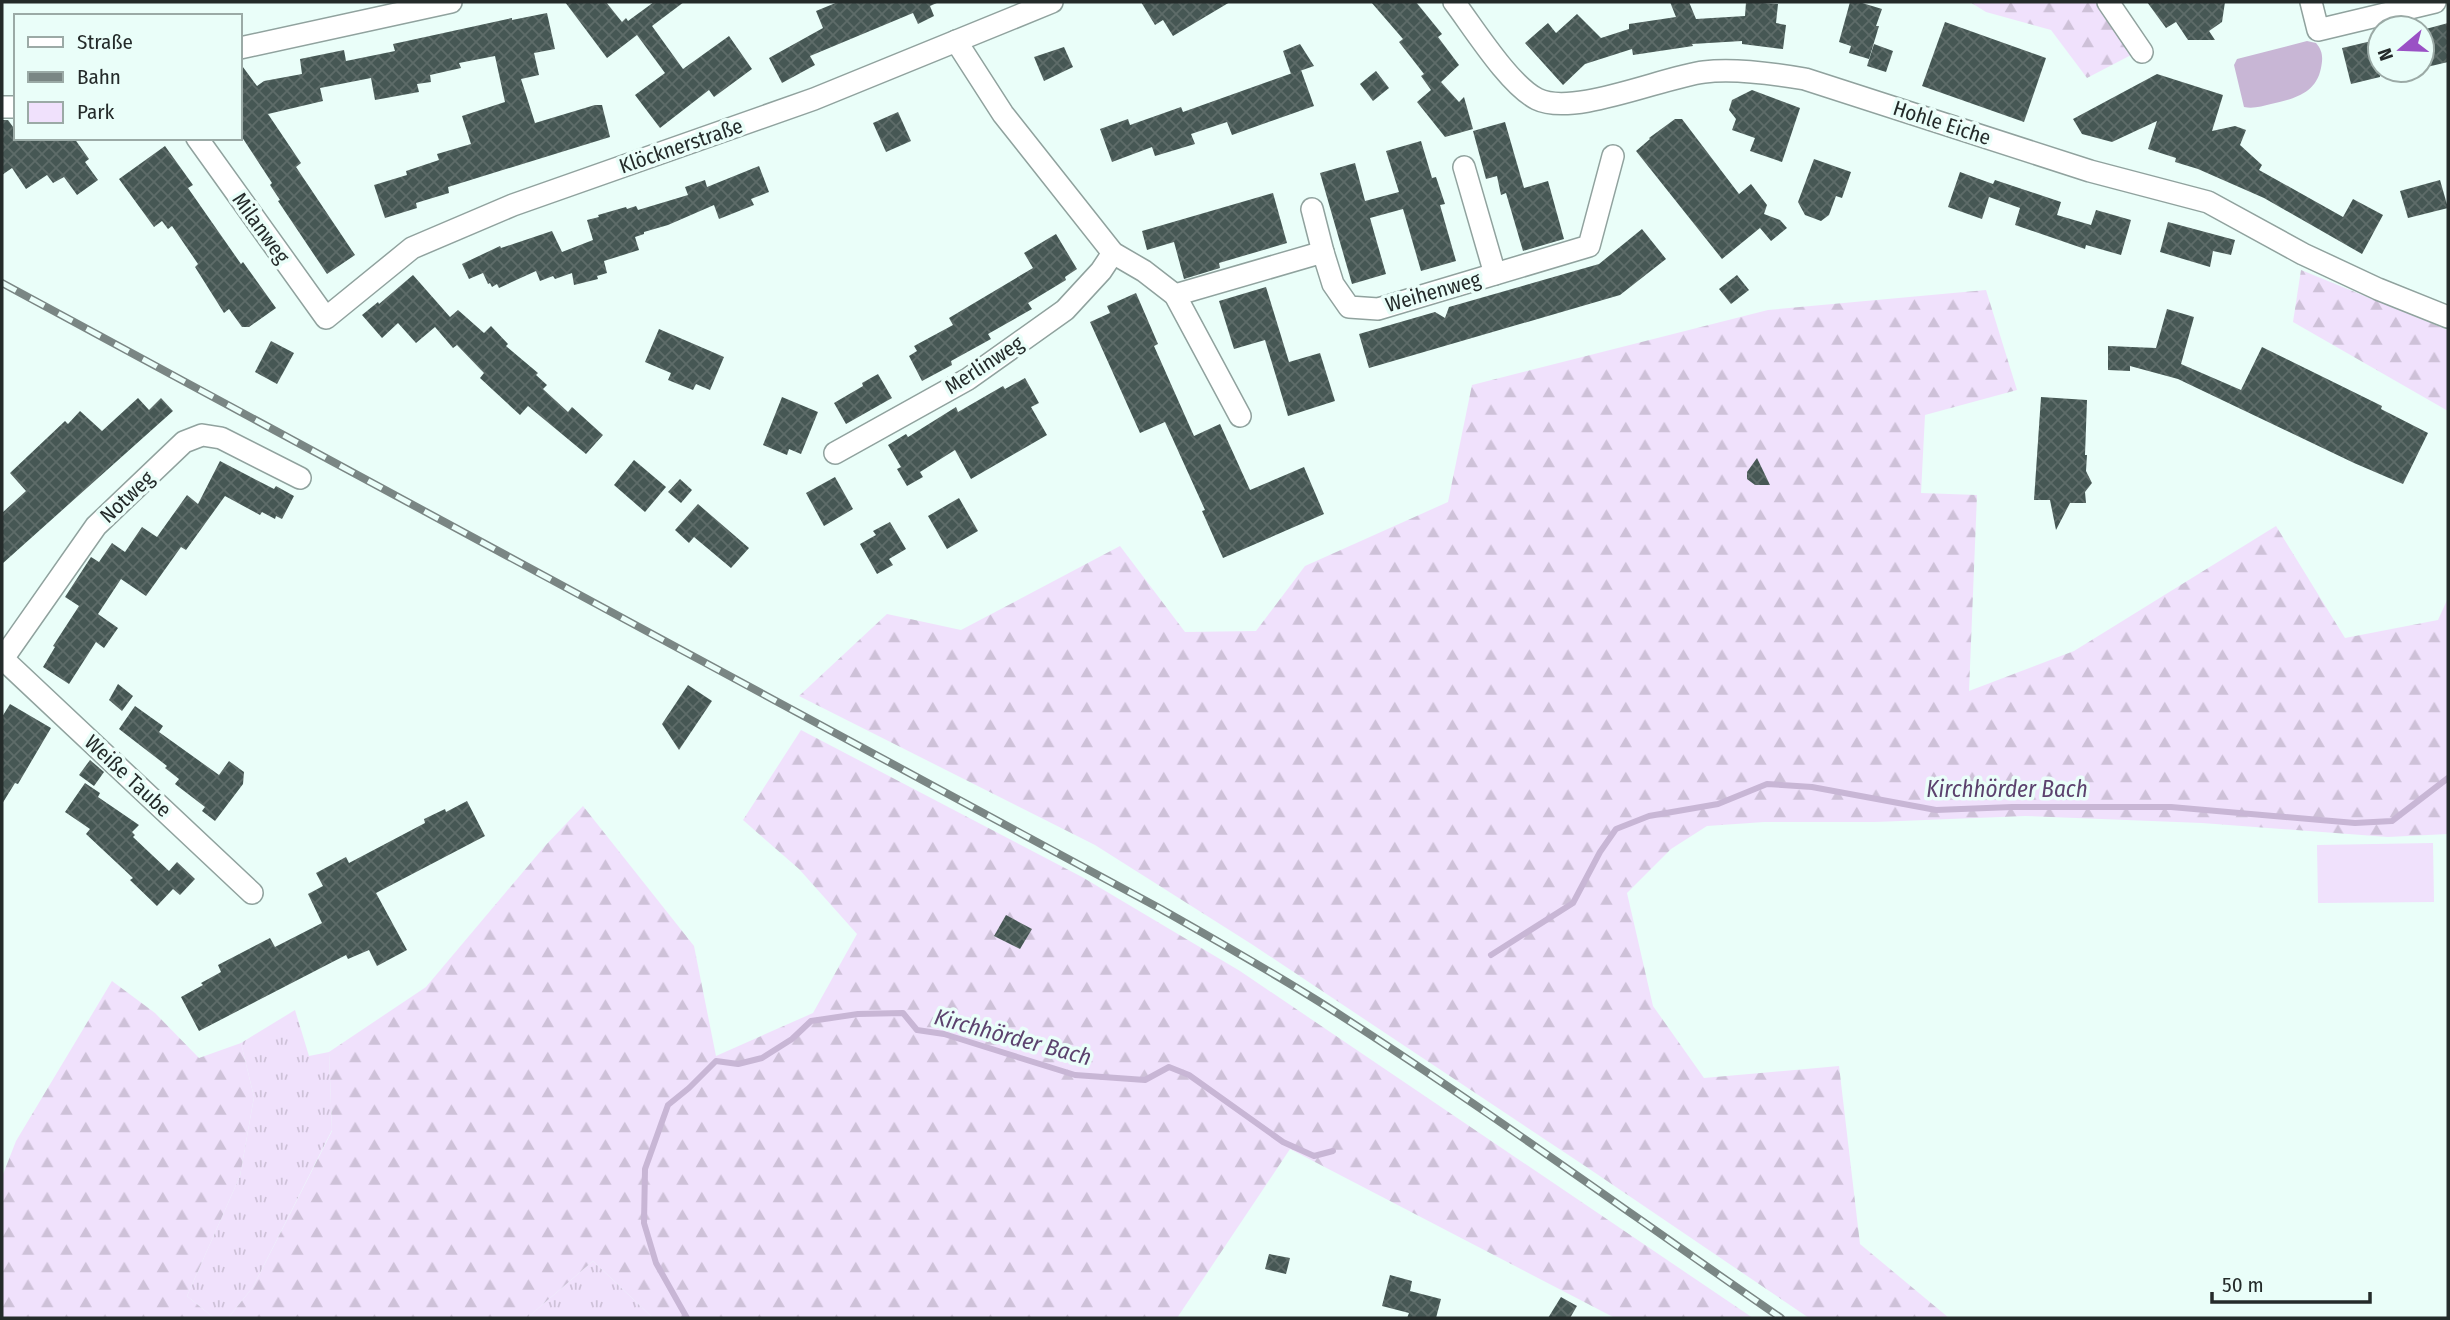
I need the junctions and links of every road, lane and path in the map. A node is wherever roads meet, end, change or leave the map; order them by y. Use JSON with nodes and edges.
{"nodes":[{"id":1,"x":451,"y":2,"type":"edge"},
{"id":2,"x":1052,"y":2,"type":"edge"},
{"id":3,"x":1454,"y":2,"type":"edge"},
{"id":4,"x":2108,"y":2,"type":"edge"},
{"id":5,"x":2311,"y":2,"type":"edge"},
{"id":6,"x":2435,"y":2,"type":"edge"},
{"id":7,"x":956,"y":41,"type":"junction"},
{"id":8,"x":242,"y":48,"type":"edge"},
{"id":9,"x":2143,"y":52,"type":"dead end"},
{"id":10,"x":198,"y":140,"type":"edge"},
{"id":11,"x":1613,"y":156,"type":"dead end"},
{"id":12,"x":1464,"y":167,"type":"dead end"},
{"id":13,"x":1312,"y":209,"type":"dead end"},
{"id":14,"x":1323,"y":252,"type":"junction"},
{"id":15,"x":1114,"y":253,"type":"junction"},
{"id":16,"x":1495,"y":274,"type":"junction"},
{"id":17,"x":1175,"y":295,"type":"junction"},
{"id":18,"x":2448,"y":317,"type":"edge"},
{"id":19,"x":326,"y":318,"type":"joint"},
{"id":20,"x":1240,"y":416,"type":"dead end"},
{"id":21,"x":835,"y":453,"type":"dead end"},
{"id":22,"x":300,"y":478,"type":"dead end"},
{"id":23,"x":2,"y":660,"type":"edge"},
{"id":24,"x":253,"y":893,"type":"dead end"}],
"edges":[{"from":1,"to":8,"type":"street"},
{"from":2,"to":7,"type":"street","name":"Klöcknerstraße"},
{"from":3,"to":18,"type":"street","name":"Hohle Eiche"},
{"from":4,"to":9,"type":"street"},
{"from":5,"to":6,"type":"street"},
{"from":7,"to":15,"type":"street"},
{"from":7,"to":19,"type":"street","name":"Klöcknerstraße"},
{"from":10,"to":19,"type":"street","name":"Milanweg"},
{"from":11,"to":16,"type":"street","name":"Weihenweg"},
{"from":12,"to":16,"type":"street","name":"Weihenweg"},
{"from":13,"to":14,"type":"street","name":"Weihenweg"},
{"from":14,"to":16,"type":"street","name":"Weihenweg"},
{"from":14,"to":17,"type":"street"},
{"from":15,"to":17,"type":"street"},
{"from":15,"to":21,"type":"street","name":"Merlinweg"},
{"from":17,"to":20,"type":"street"},
{"from":22,"to":23,"type":"street","name":"Notweg"},
{"from":23,"to":24,"type":"street","name":"Weiße Taube"}]}
